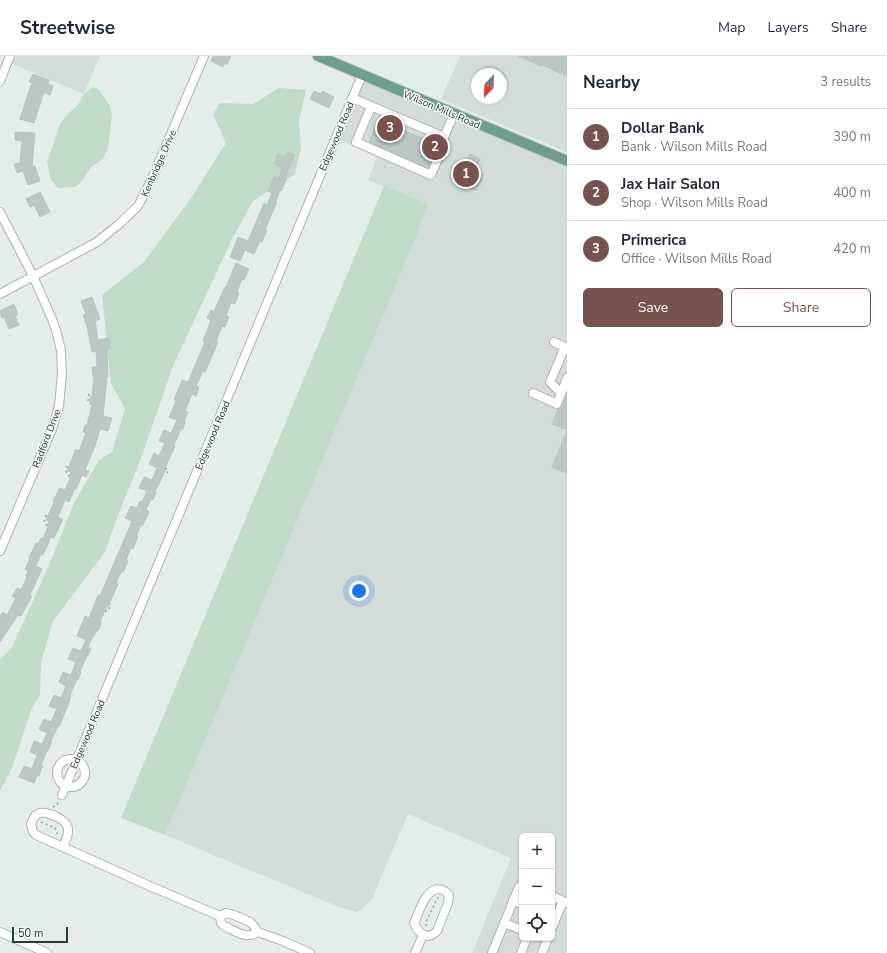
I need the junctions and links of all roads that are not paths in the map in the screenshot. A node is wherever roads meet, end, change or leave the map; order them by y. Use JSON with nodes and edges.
{"nodes":[{"id":1,"x":10,"y":56,"type":"edge"},
{"id":2,"x":204,"y":56,"type":"edge"},
{"id":3,"x":318,"y":56,"type":"edge"},
{"id":4,"x":362,"y":75,"type":"junction"},
{"id":5,"x":0,"y":81,"type":"edge"},
{"id":6,"x":352,"y":98,"type":"junction"},
{"id":7,"x":371,"y":107,"type":"junction"},
{"id":8,"x":454,"y":114,"type":"junction"},
{"id":9,"x":444,"y":138,"type":"junction"},
{"id":10,"x":567,"y":161,"type":"edge"},
{"id":11,"x":0,"y":212,"type":"edge"},
{"id":12,"x":32,"y":276,"type":"junction"},
{"id":13,"x":0,"y":294,"type":"edge"},
{"id":14,"x":554,"y":342,"type":"dead end"},
{"id":15,"x":566,"y":347,"type":"edge"},
{"id":16,"x":567,"y":378,"type":"edge"},
{"id":17,"x":533,"y":393,"type":"dead end"},
{"id":18,"x":561,"y":393,"type":"junction"},
{"id":19,"x":0,"y":551,"type":"edge"},
{"id":20,"x":77,"y":760,"type":"junction"},
{"id":21,"x":66,"y":786,"type":"junction"},
{"id":22,"x":62,"y":796,"type":"dead end"},
{"id":23,"x":63,"y":847,"type":"junction"},
{"id":24,"x":519,"y":886,"type":"edge"},
{"id":25,"x":555,"y":897,"type":"edge"},
{"id":26,"x":514,"y":900,"type":"junction"},
{"id":27,"x":519,"y":902,"type":"edge"},
{"id":28,"x":565,"y":902,"type":"edge"},
{"id":29,"x":220,"y":916,"type":"junction"},
{"id":30,"x":555,"y":917,"type":"edge"},
{"id":31,"x":504,"y":923,"type":"junction"},
{"id":32,"x":519,"y":929,"type":"edge"},
{"id":33,"x":0,"y":932,"type":"edge"},
{"id":34,"x":258,"y":932,"type":"junction"},
{"id":35,"x":424,"y":932,"type":"junction"},
{"id":36,"x":526,"y":941,"type":"edge"},
{"id":37,"x":545,"y":941,"type":"edge"},
{"id":38,"x":48,"y":953,"type":"edge"},
{"id":39,"x":310,"y":953,"type":"edge"},
{"id":40,"x":415,"y":953,"type":"edge"},
{"id":41,"x":492,"y":953,"type":"edge"},
{"id":42,"x":521,"y":953,"type":"edge"},
{"id":43,"x":542,"y":953,"type":"edge"}],
"edges":[{"from":1,"to":5,"type":"street"},
{"from":2,"to":12,"type":"street","name":"Kenbridge Drive"},
{"from":3,"to":4,"type":"main road","name":"Wilson Mills Road"},
{"from":4,"to":6,"type":"street","name":"Edgewood Road"},
{"from":4,"to":8,"type":"main road","name":"Wilson Mills Road"},
{"from":6,"to":7,"type":"street"},
{"from":6,"to":20,"type":"street","name":"Edgewood Road"},
{"from":7,"to":9,"type":"street"},
{"from":7,"to":9,"type":"street"},
{"from":8,"to":9,"type":"street"},
{"from":8,"to":10,"type":"main road","name":"Wilson Mills Road"},
{"from":11,"to":12,"type":"street","name":"Radford Drive"},
{"from":12,"to":13,"type":"street","name":"Kenbridge Drive"},
{"from":12,"to":19,"type":"street","name":"Radford Drive"},
{"from":14,"to":15,"type":"street"},
{"from":15,"to":18,"type":"street"},
{"from":16,"to":18,"type":"street"},
{"from":17,"to":18,"type":"street"},
{"from":20,"to":21,"type":"street","name":"Edgewood Road"},
{"from":20,"to":21,"type":"street"},
{"from":20,"to":21,"type":"street"},
{"from":21,"to":22,"type":"street","name":"Edgewood Road"},
{"from":23,"to":23,"type":"street"},
{"from":23,"to":29,"type":"street"},
{"from":24,"to":26,"type":"street"},
{"from":25,"to":28,"type":"street"},
{"from":26,"to":27,"type":"street"},
{"from":26,"to":31,"type":"street"},
{"from":28,"to":30,"type":"street"},
{"from":29,"to":34,"type":"street"},
{"from":29,"to":34,"type":"street"},
{"from":31,"to":32,"type":"street"},
{"from":31,"to":41,"type":"street"},
{"from":33,"to":38,"type":"street"},
{"from":34,"to":39,"type":"street"},
{"from":35,"to":35,"type":"street"},
{"from":35,"to":40,"type":"street"},
{"from":36,"to":42,"type":"street"},
{"from":37,"to":43,"type":"street"}]}
